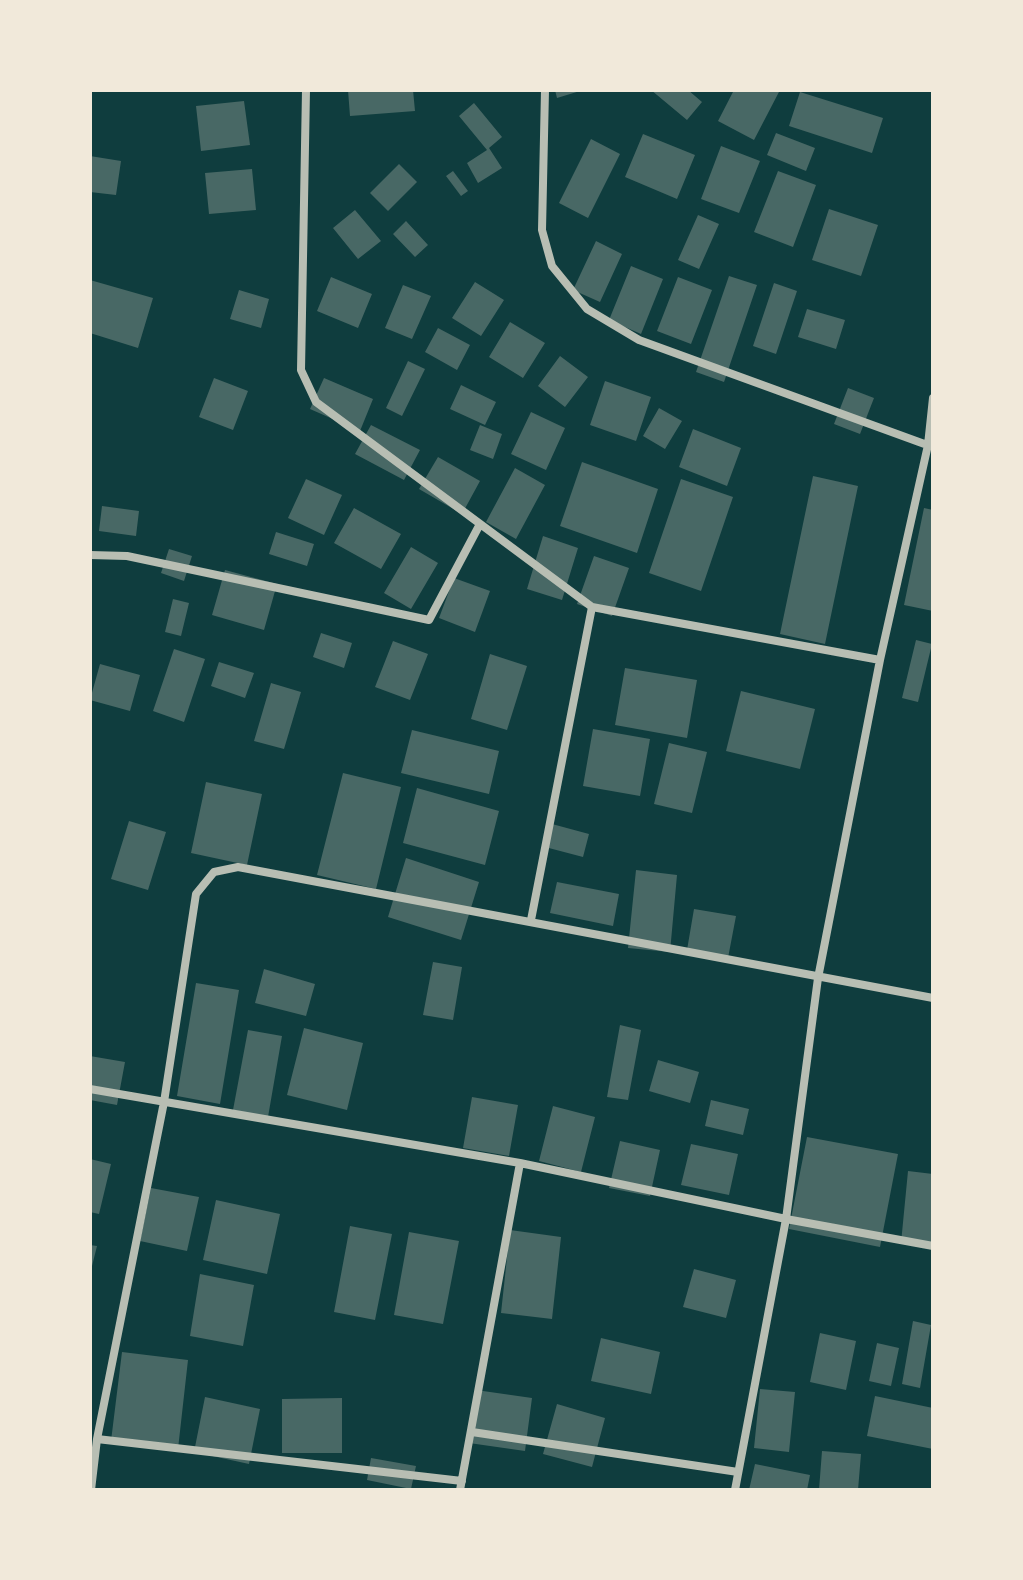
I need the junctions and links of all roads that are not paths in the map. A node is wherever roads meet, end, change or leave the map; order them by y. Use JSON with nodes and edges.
{"nodes":[{"id":1,"x":306,"y":90,"type":"edge"},
{"id":2,"x":545,"y":90,"type":"edge"},
{"id":3,"x":933,"y":398,"type":"edge"},
{"id":4,"x":931,"y":446,"type":"edge"},
{"id":5,"x":480,"y":524,"type":"junction"},
{"id":6,"x":90,"y":555,"type":"edge"},
{"id":7,"x":592,"y":607,"type":"junction"},
{"id":8,"x":880,"y":660,"type":"junction"},
{"id":9,"x":531,"y":920,"type":"junction"},
{"id":10,"x":818,"y":978,"type":"junction"},
{"id":11,"x":933,"y":998,"type":"edge"},
{"id":12,"x":90,"y":1089,"type":"edge"},
{"id":13,"x":164,"y":1102,"type":"junction"},
{"id":14,"x":520,"y":1163,"type":"junction"},
{"id":15,"x":786,"y":1219,"type":"junction"},
{"id":16,"x":933,"y":1246,"type":"edge"},
{"id":17,"x":472,"y":1432,"type":"junction"},
{"id":18,"x":97,"y":1439,"type":"junction"},
{"id":19,"x":738,"y":1472,"type":"junction"},
{"id":20,"x":461,"y":1485,"type":"edge"},
{"id":21,"x":91,"y":1490,"type":"edge"},
{"id":22,"x":735,"y":1490,"type":"edge"}],
"edges":[{"from":1,"to":5,"type":"street"},
{"from":2,"to":4,"type":"street"},
{"from":3,"to":4,"type":"street"},
{"from":4,"to":8,"type":"street"},
{"from":5,"to":6,"type":"street"},
{"from":5,"to":7,"type":"street"},
{"from":7,"to":8,"type":"street"},
{"from":7,"to":9,"type":"street"},
{"from":8,"to":10,"type":"street"},
{"from":9,"to":10,"type":"street"},
{"from":9,"to":13,"type":"street"},
{"from":10,"to":11,"type":"street"},
{"from":10,"to":15,"type":"street"},
{"from":12,"to":13,"type":"street"},
{"from":13,"to":14,"type":"street"},
{"from":13,"to":18,"type":"street"},
{"from":14,"to":15,"type":"street"},
{"from":14,"to":17,"type":"street"},
{"from":15,"to":16,"type":"street"},
{"from":15,"to":19,"type":"street"},
{"from":17,"to":19,"type":"street"},
{"from":17,"to":20,"type":"street"},
{"from":18,"to":20,"type":"street"},
{"from":18,"to":21,"type":"street"},
{"from":19,"to":22,"type":"street"}]}
